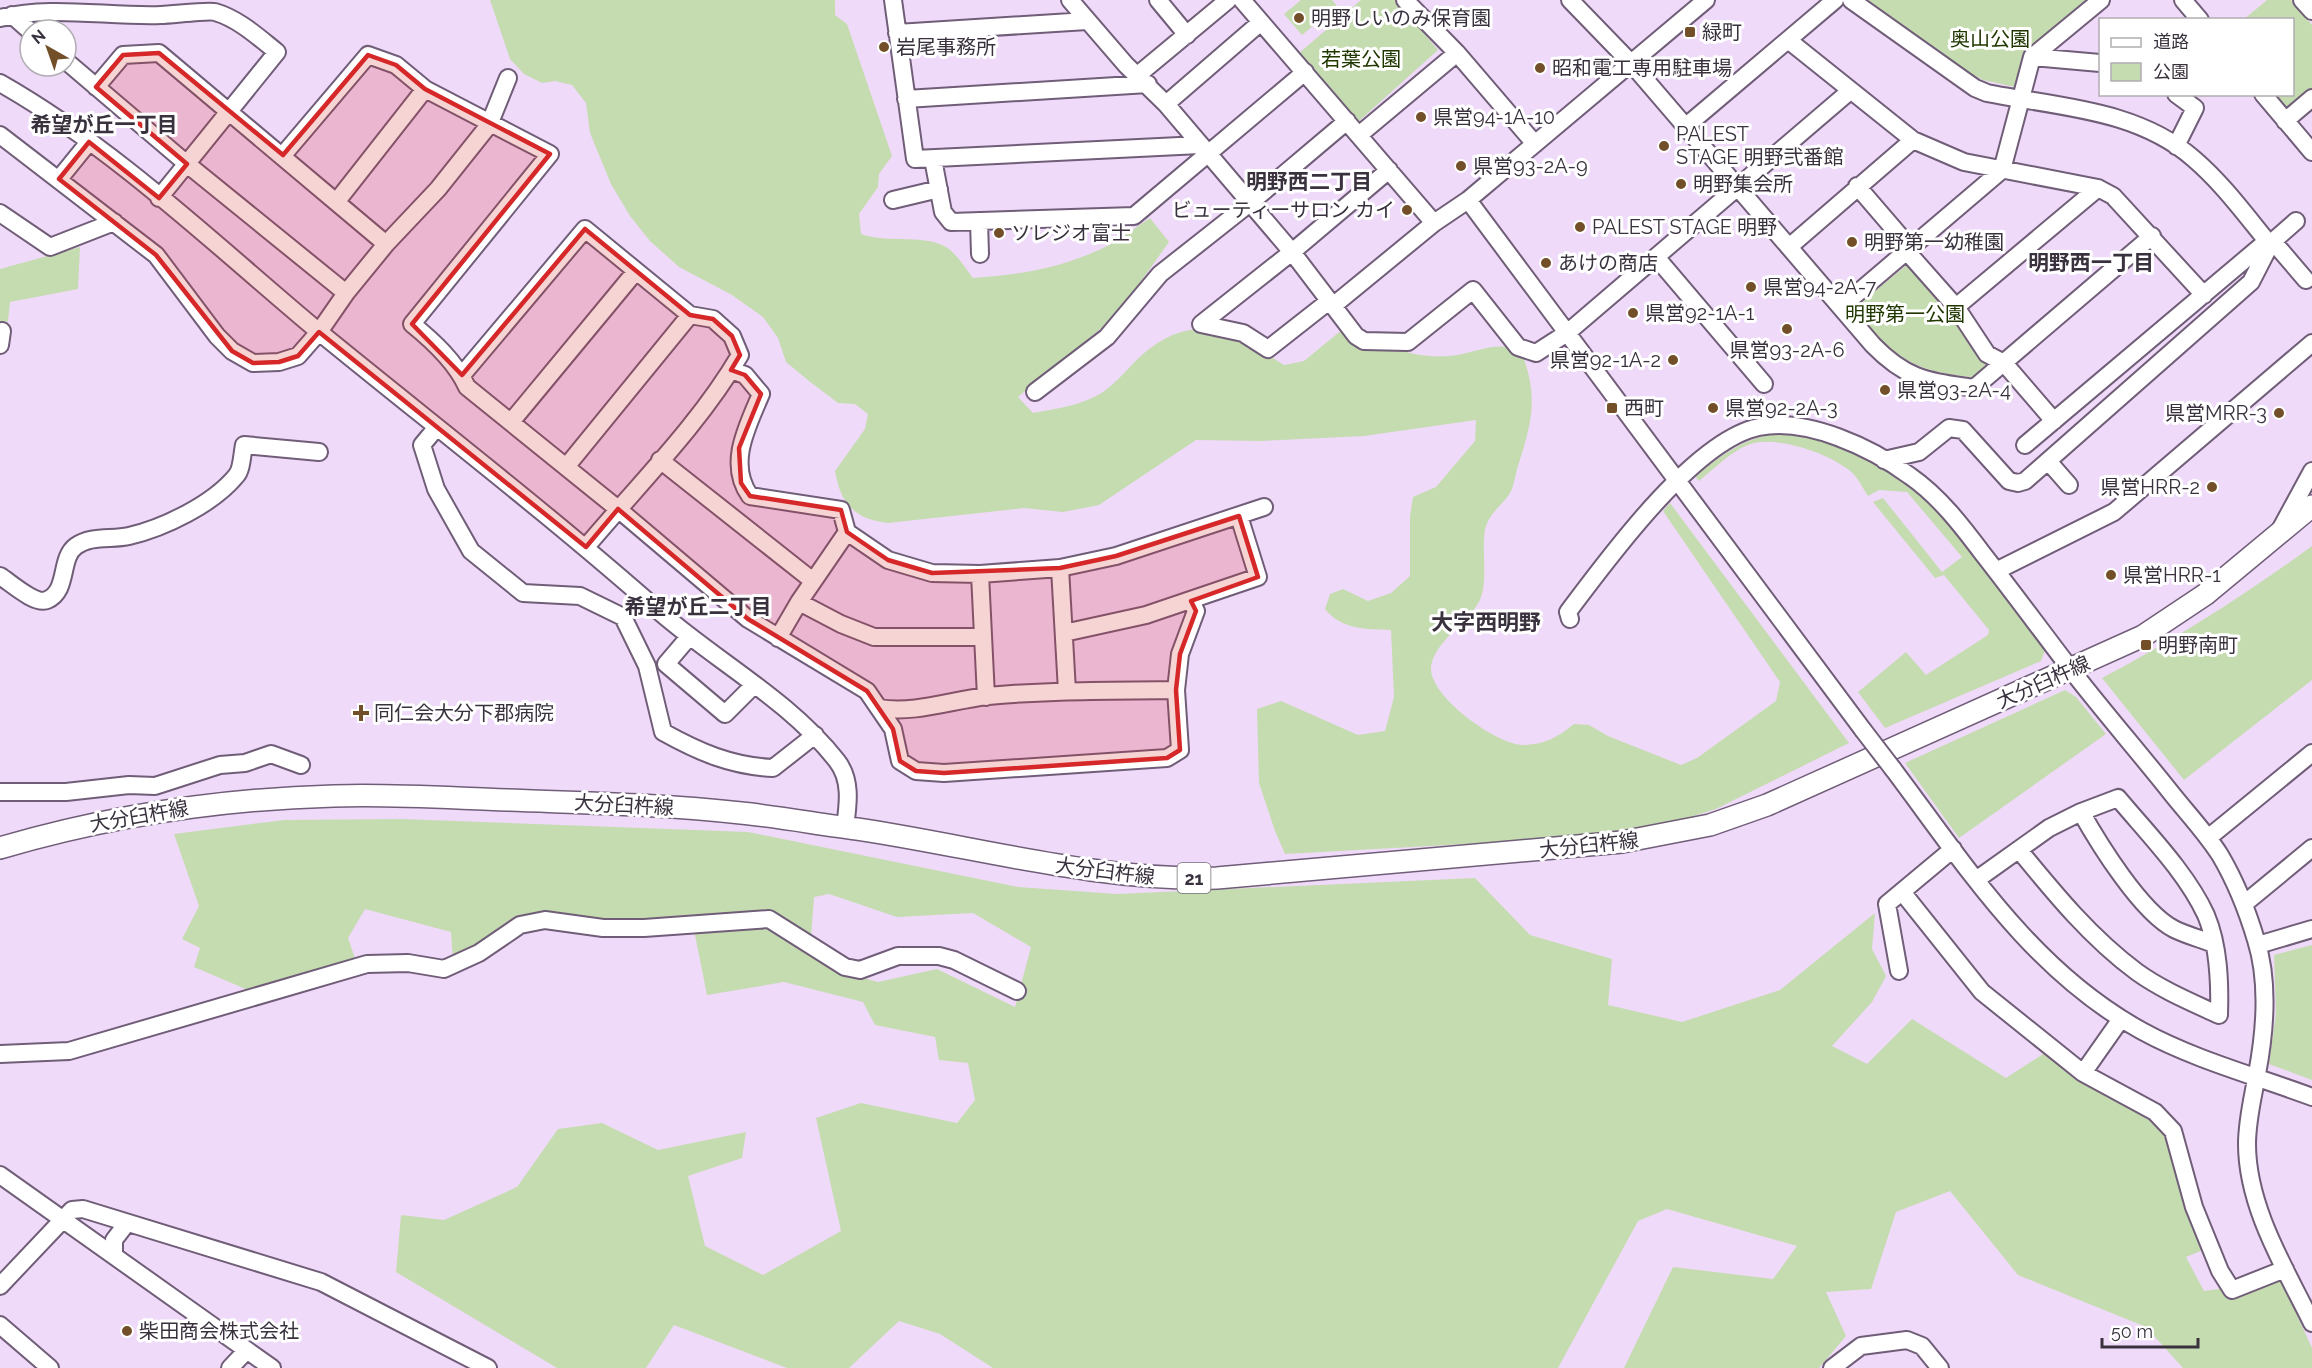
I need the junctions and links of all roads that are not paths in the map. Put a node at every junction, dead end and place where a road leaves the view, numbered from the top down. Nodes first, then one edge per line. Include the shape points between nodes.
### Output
1 (893, 0) edge
2 (1070, 0) edge
3 (1158, 0) edge
4 (1228, 0) edge
5 (1242, 0) edge
6 (1405, 0) edge
7 (1570, 0) edge
8 (1706, 0) edge
9 (1835, 0) edge
10 (1851, 0) edge
11 (2101, 0) edge
12 (2183, 0) edge
13 (2302, 0) edge
14 (2312, 11) edge
15 (6, 17) edge
16 (2198, 18) edge
17 (1087, 21) junction
18 (1261, 22) junction
19 (897, 33) junction
20 (1187, 35) junction
21 (1788, 40) junction
22 (1457, 52) junction
23 (2032, 57) junction
24 (1631, 63) junction
25 (2099, 63) edge
26 (78, 71) edge
27 (1305, 72) junction
28 (508, 78) dead end
29 (1144, 79) junction
30 (0, 83) edge
31 (96, 87) junction
32 (425, 89) junction
33 (1850, 91) junction
34 (2179, 96) edge
35 (2265, 96) edge
36 (2312, 98) edge
37 (906, 99) junction
38 (2021, 99) junction
39 (1166, 104) junction
40 (227, 112) junction
41 (1347, 120) junction
42 (2285, 120) junction
43 (489, 124) junction
44 (1685, 128) junction
45 (0, 135) edge
46 (1359, 135) junction
47 (1913, 140) junction
48 (89, 142) junction
49 (1535, 144) junction
50 (2176, 146) junction
51 (1205, 150) junction
52 (2312, 153) edge
53 (283, 155) junction
54 (933, 159) junction
55 (187, 164) junction
56 (1389, 170) junction
57 (2002, 170) junction
58 (59, 179) junction
59 (1857, 186) junction
60 (1736, 188) junction
61 (2098, 188) junction
62 (939, 189) junction
63 (159, 198) junction
64 (893, 200) dead end
65 (1468, 200) junction
66 (337, 201) junction
67 (1250, 203) junction
68 (0, 213) edge
69 (979, 221) junction
70 (2296, 221) dead end
71 (114, 222) junction
72 (1434, 223) junction
73 (2152, 236) junction
74 (2269, 242) junction
75 (386, 244) junction
76 (1789, 247) junction
77 (1909, 250) junction
78 (1292, 252) junction
79 (980, 254) dead end
80 (1656, 257) junction
81 (636, 271) junction
82 (2306, 280) dead end
83 (346, 293) junction
84 (2204, 294) junction
85 (1334, 304) junction
86 (1841, 307) junction
87 (1956, 307) junction
88 (690, 315) junction
89 (320, 332) junction
90 (1568, 333) junction
91 (2312, 343) edge
92 (2004, 363) junction
93 (731, 370) junction
94 (462, 375) junction
95 (1764, 384) dead end
96 (1035, 392) dead end
97 (2054, 421) junction
98 (511, 422) junction
99 (437, 427) junction
100 (2025, 445) dead end
101 (319, 452) dead end
102 (1884, 459) junction
103 (660, 460) junction
104 (2048, 461) junction
105 (566, 467) junction
106 (2312, 471) edge
107 (1676, 479) junction
108 (2069, 485) dead end
109 (2312, 506) edge
110 (1264, 507) dead end
111 (618, 509) junction
112 (1239, 516) junction
113 (847, 532) junction
114 (2274, 537) junction
115 (586, 547) junction
116 (1060, 568) junction
117 (1996, 571) junction
118 (980, 574) junction
119 (0, 576) edge
120 (813, 581) junction
121 (1191, 601) junction
122 (799, 602) junction
123 (1570, 619) dead end
124 (1064, 633) junction
125 (689, 637) junction
126 (983, 637) junction
127 (778, 638) junction
128 (2071, 669) junction
129 (753, 686) junction
130 (1176, 690) junction
131 (1067, 691) junction
132 (986, 697) junction
133 (879, 708) junction
134 (815, 735) junction
135 (2312, 753) edge
136 (301, 765) dead end
137 (0, 792) edge
138 (2081, 812) junction
139 (846, 827) junction
140 (2208, 838) junction
141 (0, 848) edge
142 (2312, 848) edge
143 (1953, 849) junction
144 (2019, 850) junction
145 (1976, 880) junction
146 (1903, 893) junction
147 (2244, 904) junction
148 (2312, 929) edge
149 (2214, 944) junction
150 (2258, 945) junction
151 (1899, 971) dead end
152 (1017, 991) dead end
153 (2121, 1019) junction
154 (0, 1054) edge
155 (2083, 1073) junction
156 (2257, 1077) junction
157 (2312, 1097) edge
158 (0, 1175) edge
159 (63, 1218) junction
160 (127, 1223) junction
161 (114, 1255) junction
162 (2285, 1269) junction
163 (0, 1286) edge
164 (2312, 1323) edge
165 (0, 1325) edge
166 (247, 1350) junction
167 (50, 1368) edge
168 (230, 1368) edge
169 (272, 1368) edge
170 (488, 1368) edge
171 (1832, 1368) edge
172 (1940, 1368) edge

1 - 19 street
2 - 17 street
3 - 20 street
4 - 20 street
5 - 18 street
6 - 22 street
7 - 24 street
8 - 24 street
9 - 21 street
10 - 38 street via 1967,83 1987,93
11 - 23 street
12 - 16 street
13 - 14 street
15 - 40 street via 34,13 196,15 213,11 241,24 277,52
17 - 19 street
17 - 29 street
18 - 27 street
18 - 39 street
19 - 37 street
20 - 29 street
21 - 33 street
21 - 44 street
22 - 46 street
22 - 49 street
23 - 25 street
23 - 38 street
24 - 44 street
24 - 49 street
26 - 31 street
27 - 41 street
27 - 51 street
28 - 43 street
29 - 37 street
29 - 39 street
30 - 48 street via 52,112
31 - 40 street via 123,55 159,53
31 - 55 street
32 - 43 street
32 - 53 street via 396,65 368,55
32 - 66 street
33 - 47 street
33 - 60 street
34 - 50 street via 2195,108
35 - 42 street
36 - 42 street
37 - 54 street via 915,159
38 - 50 street via 2119,118
38 - 57 street
39 - 51 street
40 - 53 street
40 - 55 street
41 - 46 street
41 - 67 street
42 - 52 street
43 - 75 street via 438,189
43 - 94 street via 549,154 412,324
44 - 60 street
45 - 58 street
46 - 56 street
47 - 57 street via 1964,162
47 - 59 street
48 - 58 street
48 - 63 street
49 - 65 street
50 - 74 street via 2220,184
51 - 54 street
51 - 67 street
51 - 69 street via 1134,216
53 - 66 street
54 - 62 street
55 - 63 street
55 - 83 street
56 - 72 street
56 - 78 street
57 - 61 street
57 - 77 street
58 - 71 street
59 - 76 street
59 - 77 street
60 - 76 street
60 - 80 street
61 - 73 street via 2118,200
61 - 87 street
62 - 64 street
62 - 69 street via 943,212 951,222
63 - 89 street
65 - 72 street
65 - 90 street
66 - 75 street
67 - 78 street
67 - 96 street via 1160,274 1107,337
68 - 71 street via 50,247
69 - 79 street
70 - 74 street
71 - 89 street via 156,255 217,336 253,363 279,362 298,356
72 - 85 street
73 - 84 street
73 - 92 street
74 - 82 street
74 - 84 street
74 - 104 street via 2252,282
75 - 83 street
76 - 86 street
77 - 86 street
77 - 87 street
78 - 85 street
78 - 85 street via 1201,324 1243,333 1268,349 1324,305
80 - 90 street
80 - 95 street
81 - 88 street
81 - 94 street via 585,229
81 - 98 street
83 - 89 street
84 - 97 street
85 - 90 street via 1356,336 1364,341 1408,342 1473,290 1518,347 1536,353
86 - 92 street via 1887,360 1917,378 1974,388
87 - 92 street via 1987,354
88 - 93 street via 713,319 732,336 740,355
88 - 105 street
89 - 99 street
90 - 107 street
91 - 117 street via 2114,512
92 - 97 street
93 - 103 street
93 - 113 street via 745,375 761,394 739,448 741,483 750,496 841,510
94 - 98 street via 467,387
97 - 100 street
98 - 105 street
99 - 115 street
99 - 134 street via 422,445 436,489 471,551 523,593 580,596 623,617 646,666 663,732 728,763 773,768
101 - 119 street via 244,446 238,475 190,513 131,536 88,540 74,547 58,591 46,601 33,600
102 - 104 street via 1919,452 1949,428 1963,430 2009,481 2025,481
102 - 107 street via 1813,429 1772,425 1742,432
102 - 117 street via 1928,491
103 - 111 street
103 - 120 street
104 - 108 street
105 - 111 street
106 - 114 street
107 - 123 street via 1568,612
107 - 143 street, bridge
109 - 114 main road, 大分臼杵線 / 21
110 - 112 street
111 - 115 street
111 - 127 street via 748,619
112 - 116 street via 1116,556
112 - 121 street via 1258,577
113 - 118 street via 888,560 932,573
113 - 120 street
114 - 128 main road, 大分臼杵線 / 21 via 2163,625
115 - 125 street
116 - 118 street
116 - 124 street
117 - 128 street
118 - 126 street
120 - 122 street
121 - 124 street
121 - 130 street via 1196,611 1180,654
122 - 126 street via 874,637
122 - 127 street
124 - 131 street
125 - 129 street
125 - 129 street via 666,664 725,714
126 - 132 street
127 - 133 street via 867,691
128 - 139 main road, 大分臼杵線 / 21 via 1767,805 1710,825 1622,842 1217,878 1156,878 1090,872
128 - 140 street
129 - 134 street
130 - 131 street
130 - 133 street via 1180,750 1167,758 944,773 916,771 900,761 893,729
131 - 132 street
132 - 133 street via 896,711
134 - 139 street via 840,765 849,794
135 - 140 street
136 - 137 street via 271,754 155,786
138 - 144 street via 2049,828
138 - 149 street via 2105,855 2144,902 2172,928
138 - 149 street via 2118,798 2190,888 2206,916
139 - 141 main road, 大分臼杵線 / 21 via 652,805 337,796 144,813 85,824
140 - 147 street
142 - 147 street
143 - 145 street
143 - 146 street
144 - 145 street
144 - 149 street via 2106,947 2167,990 2219,1015 2220,982
145 - 153 street via 2046,962
146 - 151 street via 1887,904
146 - 155 street via 1982,992
147 - 150 street
148 - 150 street
150 - 156 street via 2263,1018
152 - 154 street via 939,956 898,956 860,970 845,967 769,919 644,928 603,928 545,920 520,925 479,953 444,969 408,963 367,964 69,1051
153 - 155 street
153 - 156 street via 2173,1046
155 - 162 street via 2155,1112 2173,1131 2194,1207 2220,1271 2232,1290
156 - 157 street
156 - 162 street via 2247,1129 2248,1162 2256,1200
158 - 159 street
159 - 160 street via 72,1210 83,1209
159 - 161 street
159 - 163 street
160 - 161 street via 114,1240
160 - 170 street via 321,1282
161 - 166 street
162 - 164 street
165 - 167 street
166 - 168 street
166 - 169 street
171 - 172 street via 1861,1346 1907,1340 1922,1346

